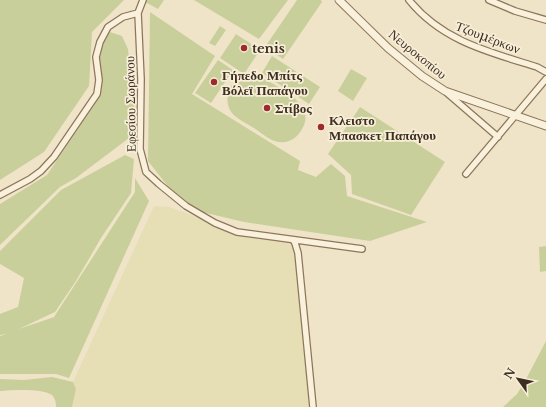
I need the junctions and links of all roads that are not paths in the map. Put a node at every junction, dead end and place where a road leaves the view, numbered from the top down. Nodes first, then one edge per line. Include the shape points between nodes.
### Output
1 (143, 0) edge
2 (339, 0) edge
3 (409, 0) edge
4 (489, 0) edge
5 (138, 13) junction
6 (546, 20) edge
7 (546, 72) edge
8 (546, 80) edge
9 (445, 91) junction
10 (516, 116) junction
11 (546, 126) edge
12 (498, 136) junction
13 (466, 174) dead end
14 (0, 195) edge
15 (293, 240) junction
16 (362, 249) dead end
17 (313, 407) edge

1 - 5 street, Εφεσίου Σωράνου
2 - 9 street, Νευροκοπίου via 388,48
3 - 7 street, Τζουμέρκων via 431,22 464,43
4 - 6 street
5 - 14 street via 122,17 108,27 96,57 99,80 97,94 54,157 30,179
5 - 15 street, Εφεσίου Σωράνου via 142,79 140,150 146,172 186,206 215,223 237,232
8 - 10 street
9 - 10 street, Νευροκοπίου
9 - 12 street
10 - 11 street, Νευροκοπίου
10 - 12 street
12 - 13 street
15 - 16 street, Εφεσίου Σωράνου
15 - 17 street via 298,253

